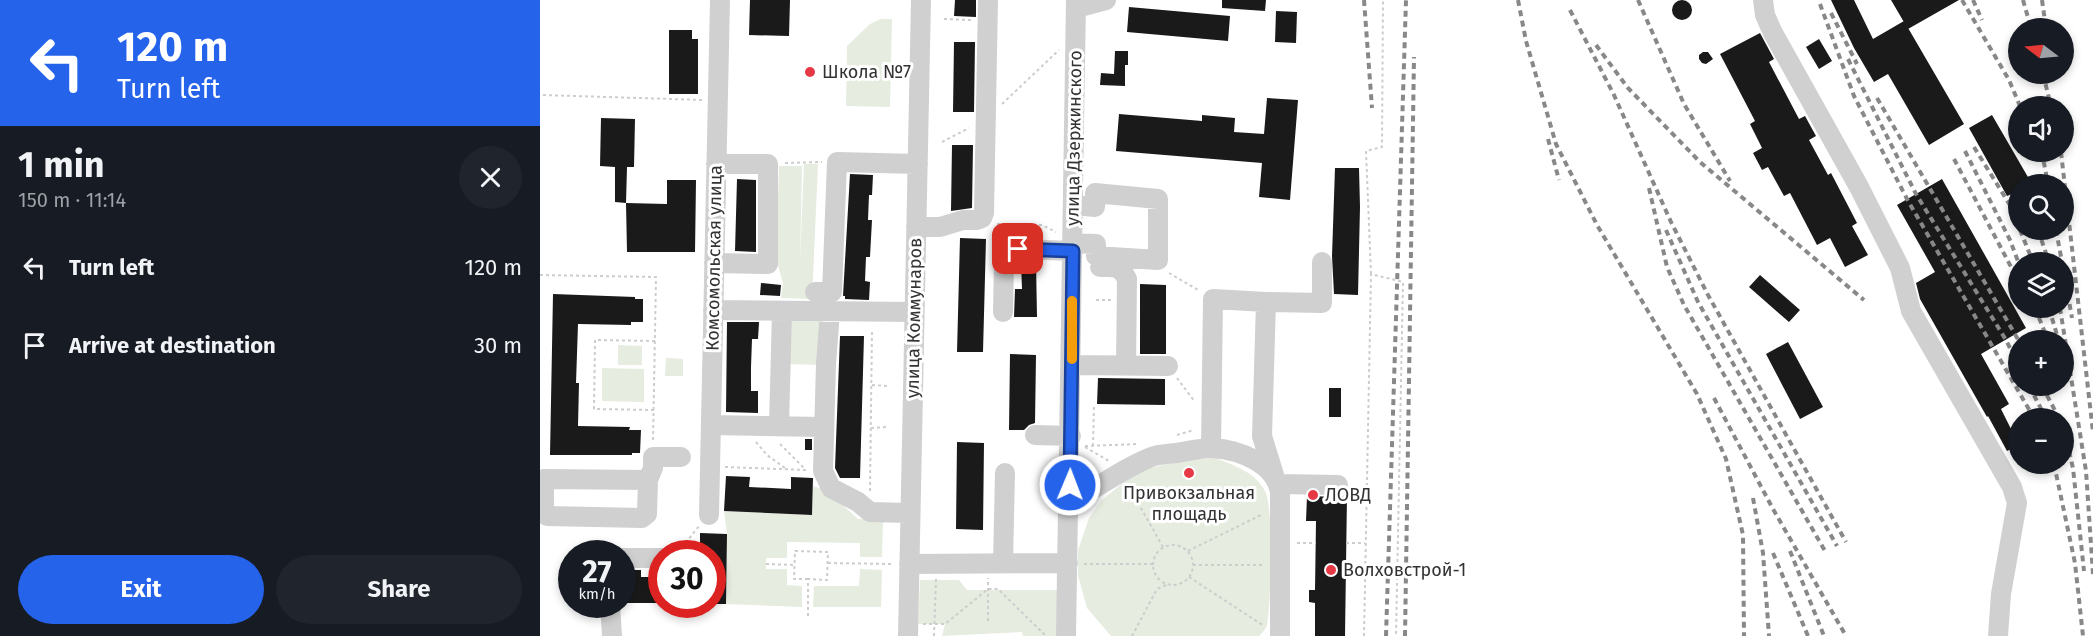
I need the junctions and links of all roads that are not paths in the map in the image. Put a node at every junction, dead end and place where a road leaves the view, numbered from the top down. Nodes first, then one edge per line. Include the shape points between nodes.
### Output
1 (720, 0) edge
2 (921, 0) edge
3 (988, 0) edge
4 (1106, 0) edge
5 (1763, 0) edge
6 (1076, 4) edge
7 (716, 164) junction
8 (918, 164) junction
9 (1074, 205) junction
10 (916, 227) junction
11 (1070, 249) junction
12 (1322, 262) dead end
13 (714, 263) junction
14 (814, 292) dead end
15 (1266, 302) junction
16 (713, 310) junction
17 (782, 311) junction
18 (830, 311) junction
19 (914, 312) junction
20 (1002, 312) dead end
21 (1071, 365) junction
22 (1126, 366) junction
23 (1168, 366) road end
24 (711, 424) junction
25 (823, 427) junction
26 (778, 433) junction
27 (1035, 435) dead end
28 (1071, 436) junction
29 (1211, 448) junction
30 (681, 457) dead end
31 (1005, 473) dead end
32 (542, 478) edge
33 (1276, 479) junction
34 (648, 480) junction
35 (1338, 485) dead end
36 (1070, 504) junction
37 (910, 513) junction
38 (709, 515) road end
39 (996, 563) junction
40 (901, 564) junction
41 (1073, 564) junction
42 (611, 618) edge
43 (908, 630) edge
44 (1273, 632) edge
45 (612, 636) edge
46 (1066, 636) edge
47 (1998, 636) edge

1 - 7 street, Комсомольская улица
2 - 8 street, улица Коммунаров
3 - 10 street via 984,213 976,220
4 - 6 street
5 - 47 street via 1773,33 1900,268 1911,311 2012,487 2017,503
6 - 9 street, улица Дзержинского
7 - 13 street, Комсомольская улица
7 - 13 street via 768,164 768,264
8 - 10 street, улица Коммунаров
8 - 14 street via 837,162 832,292
9 - 11 street, улица Дзержинского
9 - 11 street via 1095,207 1095,193 1158,199 1158,260 1096,256 1096,244
10 - 19 street, улица Коммунаров
11 - 20 street via 1018,249 1008,254 1004,263
11 - 21 street, улица Дзержинского
11 - 22 street via 1123,271 1127,279
12 - 15 street via 1322,303
13 - 16 street, Комсомольская улица
15 - 29 street via 1213,299
15 - 33 street via 1262,436
16 - 17 street
16 - 24 street, Комсомольская улица
17 - 18 street
17 - 26 street
18 - 19 street
18 - 25 street
19 - 37 street, улица Коммунаров
21 - 22 street
21 - 28 street, улица Дзержинского
22 - 23 street
24 - 26 street via 744,425
24 - 38 street, Комсомольская улица
25 - 26 street
25 - 37 street via 814,470 831,488 870,512
27 - 28 street
28 - 36 street, улица Дзержинского
29 - 33 street via 1252,458
29 - 36 street via 1151,456
30 - 34 street via 653,457
31 - 39 street
32 - 34 street
32 - 34 street via 545,514 573,517 644,517
33 - 35 street
33 - 44 street via 1280,565
36 - 41 street, улица Дзержинского
37 - 40 street, улица Коммунаров
39 - 40 street
39 - 41 street
40 - 43 street, улица Коммунаров
41 - 46 street, улица Дзержинского
42 - 45 street

